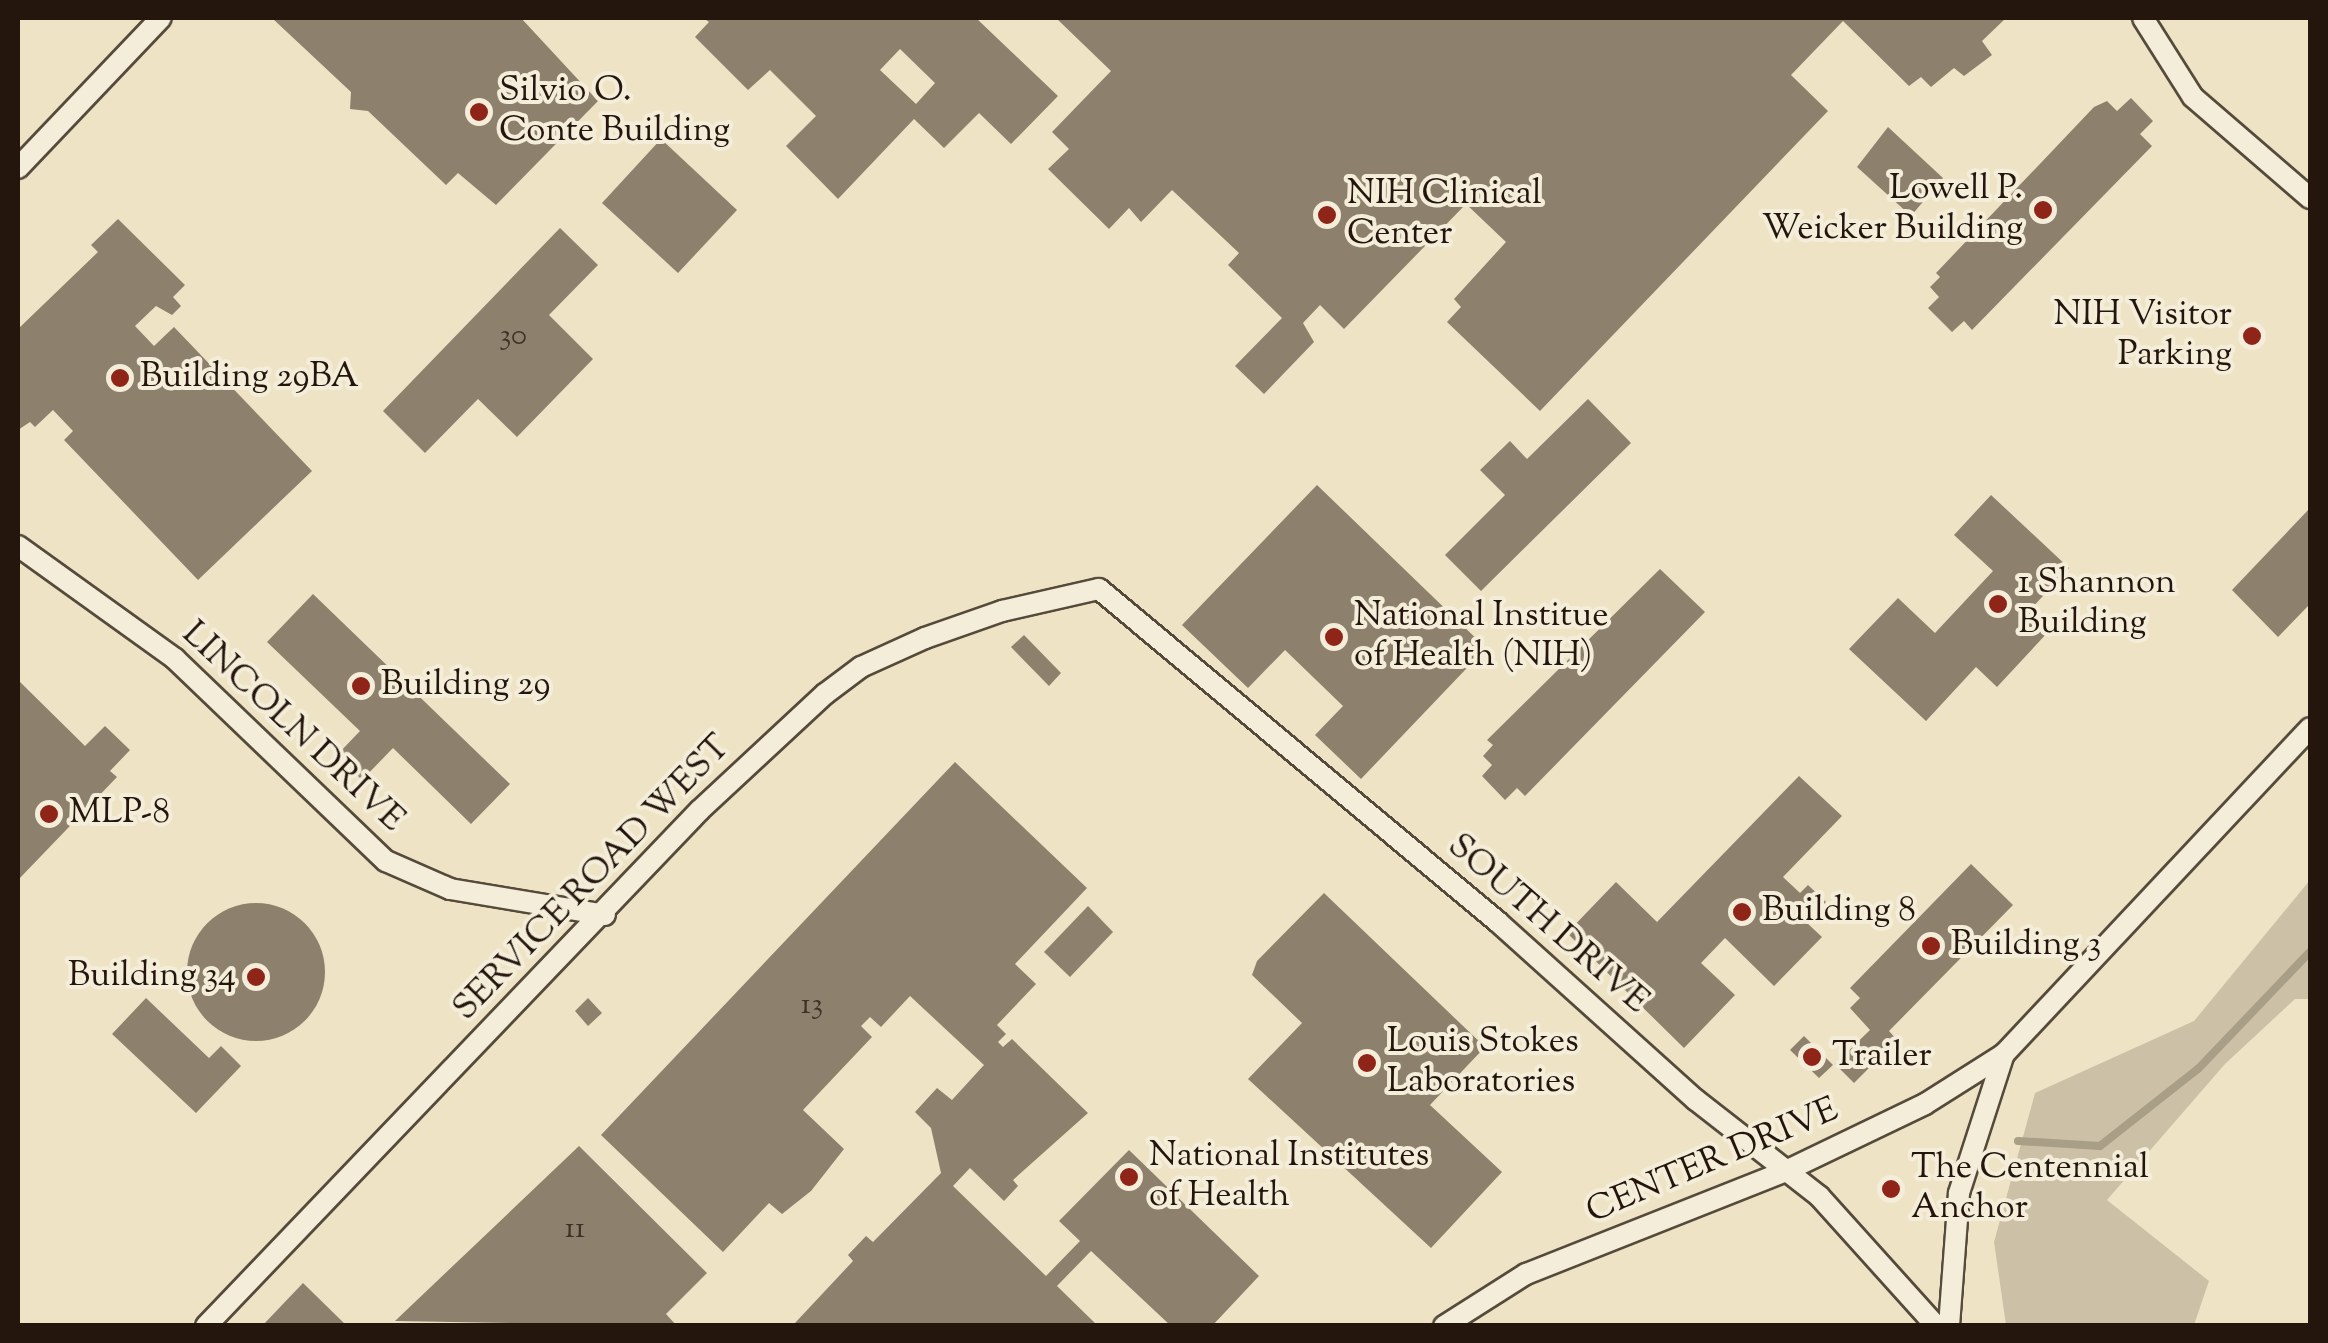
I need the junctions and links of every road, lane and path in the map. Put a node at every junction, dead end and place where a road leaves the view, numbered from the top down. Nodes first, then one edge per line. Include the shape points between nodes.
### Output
1 (161, 18) edge
2 (2143, 18) edge
3 (18, 168) edge
4 (2310, 198) edge
5 (18, 546) edge
6 (1099, 589) joint
7 (2310, 730) edge
8 (605, 915) junction
9 (2004, 1054) junction
10 (1786, 1171) junction
11 (206, 1326) edge
12 (1444, 1326) edge
13 (1936, 1326) edge
14 (1949, 1326) edge

1 - 3 street
2 - 4 street via 2193,98
5 - 8 street, LINCOLN DRIVE via 175,659 386,860 450,889
6 - 8 street, SERVICE ROAD WEST via 1002,611 861,667 700,810
6 - 10 street, SOUTH DRIVE
7 - 9 street, CENTER DRIVE
8 - 11 street, SERVICE ROAD WEST
9 - 10 street, CENTER DRIVE via 1925,1104
9 - 14 street, CENTER DRIVE via 1959,1193
10 - 12 street, CENTER DRIVE via 1526,1274
10 - 13 street, SOUTH DRIVE via 1855,1233

